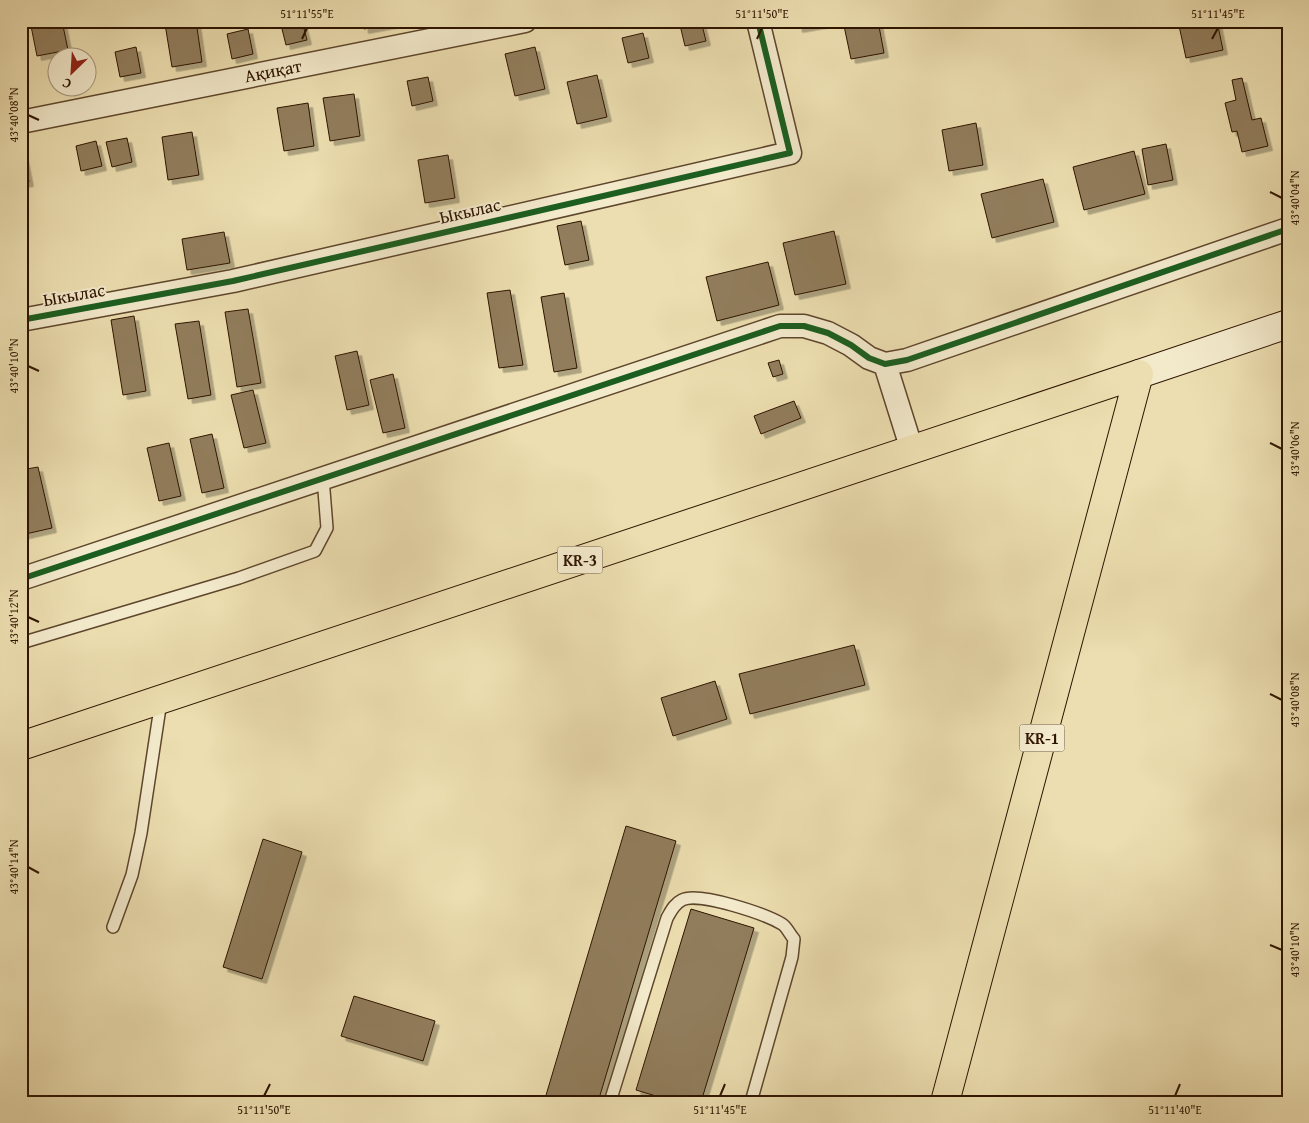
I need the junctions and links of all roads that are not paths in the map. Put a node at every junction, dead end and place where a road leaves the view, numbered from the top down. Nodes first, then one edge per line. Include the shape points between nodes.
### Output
1 (525, 21) edge
2 (758, 21) edge
3 (21, 122) edge
4 (1288, 229) edge
5 (21, 320) edge
6 (1288, 324) edge
7 (885, 364) junction
8 (1139, 374) junction
9 (912, 450) junction
10 (323, 478) junction
11 (21, 579) edge
12 (21, 643) edge
13 (161, 700) junction
14 (21, 746) edge
15 (112, 927) dead end
16 (610, 1102) edge
17 (751, 1102) edge
18 (945, 1102) edge

1 - 3 street, Ақиқат
2 - 5 street, Ыкылас via 790,154 233,281
4 - 7 street via 907,360
6 - 8 main road, KR-3
7 - 9 street
7 - 10 street via 828,333 804,326 780,326
8 - 9 main road, KR-3
8 - 18 main road, KR-1
9 - 13 main road, KR-3
10 - 11 street
10 - 12 lane via 327,528 315,551 239,578
13 - 14 main road, KR-3
13 - 15 lane via 132,875
16 - 17 lane via 667,918 683,899 696,897 728,904 783,925 794,939 792,957

